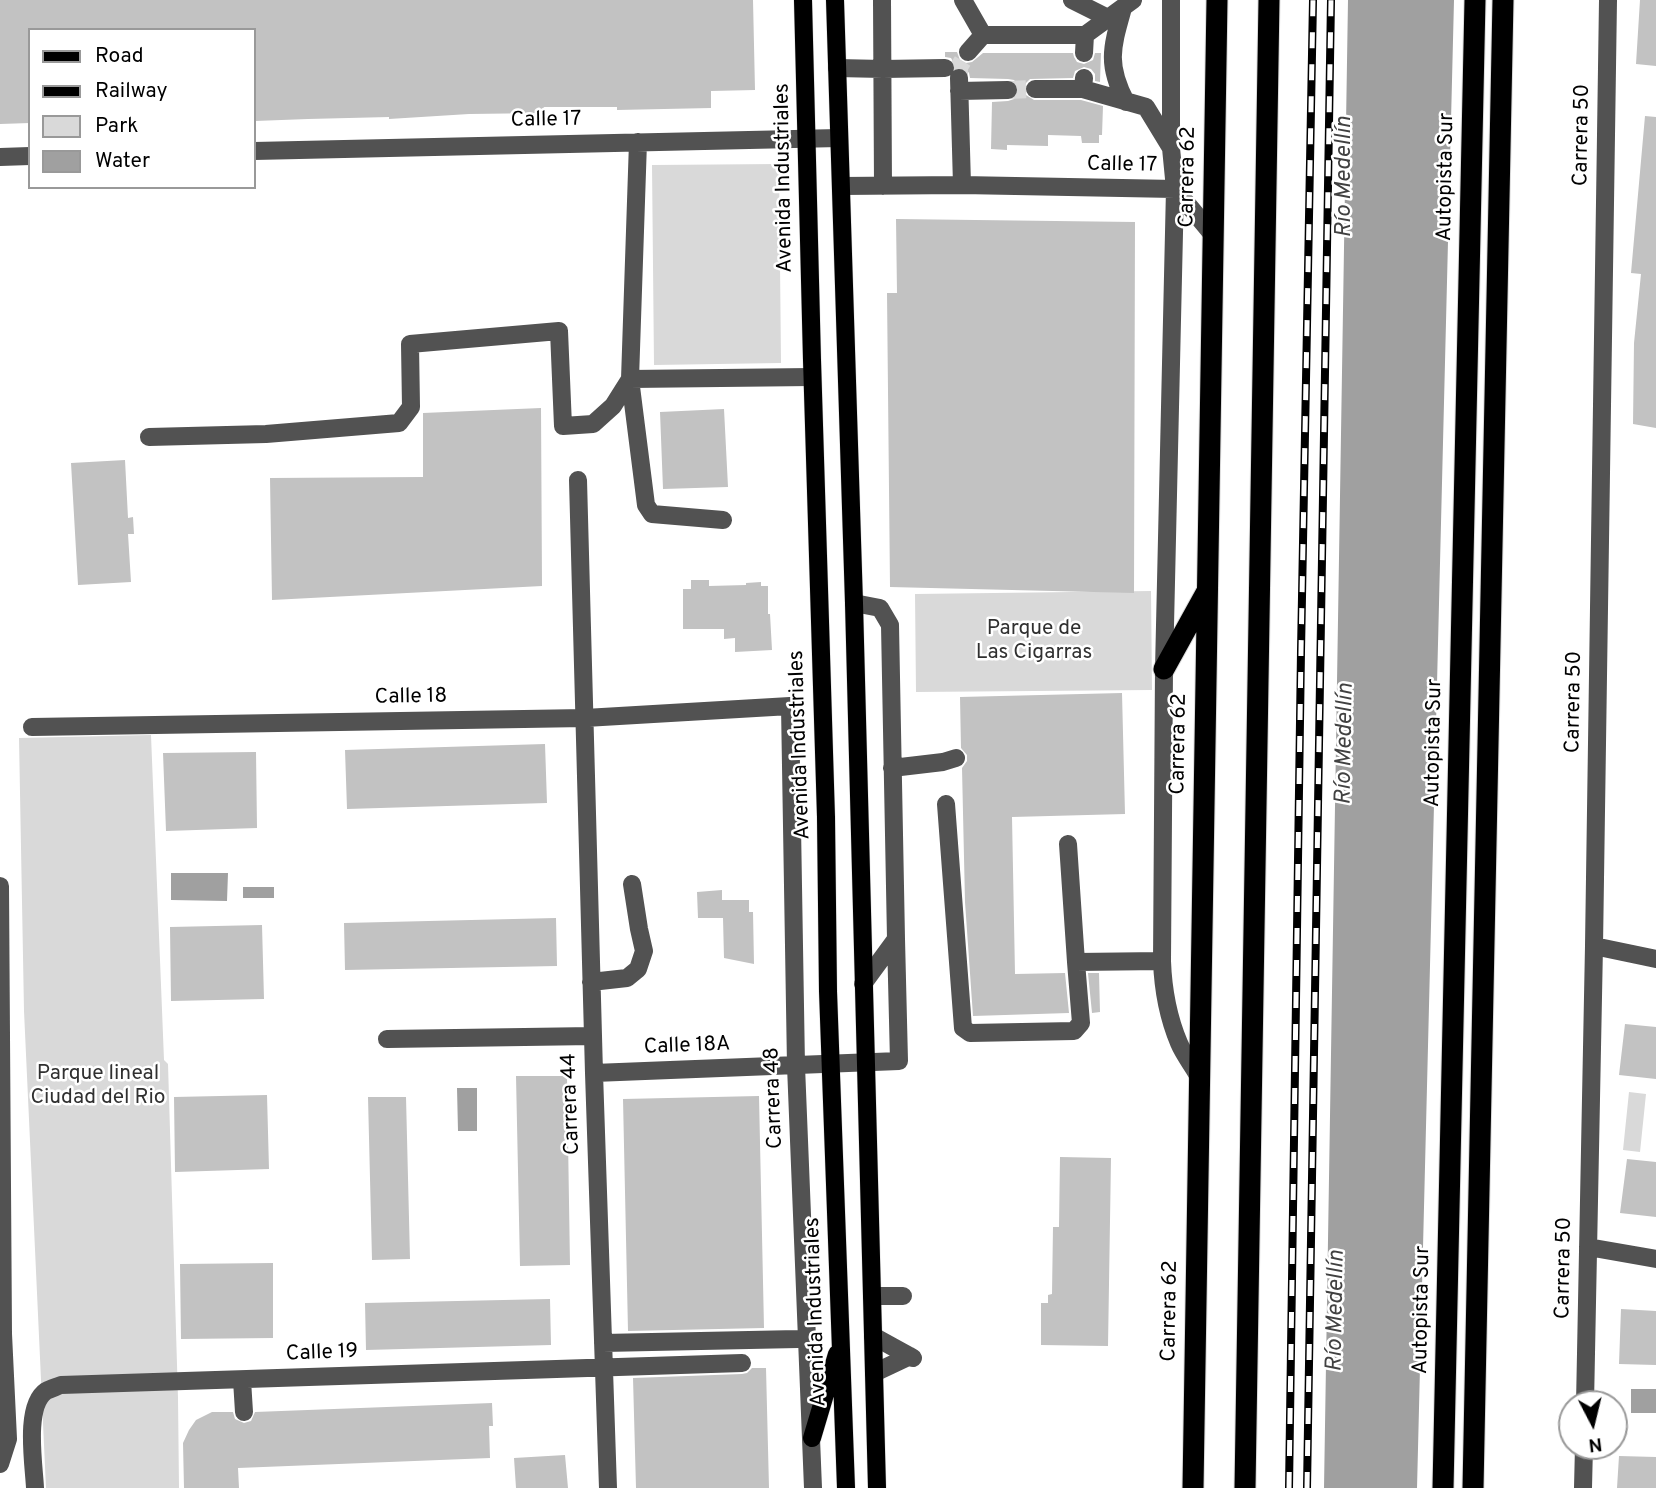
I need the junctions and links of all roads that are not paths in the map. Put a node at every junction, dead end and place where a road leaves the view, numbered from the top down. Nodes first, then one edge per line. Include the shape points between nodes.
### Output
1 (803, 0) edge
2 (835, 0) edge
3 (882, 0) edge
4 (963, 0) edge
5 (1072, 0) edge
6 (1171, 0) edge
7 (1217, 0) edge
8 (1269, 0) edge
9 (1475, 0) edge
10 (1503, 0) edge
11 (1608, 0) edge
12 (1121, 9) edge
13 (983, 35) junction
14 (968, 52) tunnel mouth
15 (837, 68) junction
16 (883, 69) junction
17 (954, 79) junction
18 (1035, 89) tunnel mouth
19 (1008, 90) tunnel mouth
20 (1126, 102) junction
21 (807, 138) junction
22 (839, 138) junction
23 (638, 142) junction
24 (1171, 148) junction
25 (256, 151) edge
26 (0, 156) edge
27 (28, 156) edge
28 (841, 186) junction
29 (883, 186) junction
30 (962, 186) junction
31 (1175, 189) junction
32 (1213, 234) junction
33 (812, 377) junction
34 (630, 379) junction
35 (149, 437) dead end
36 (578, 480) dead end
37 (723, 520) dead end
38 (1207, 591) junction
39 (854, 603) junction
40 (1164, 669) junction
41 (790, 706) joint
42 (585, 718) junction
43 (32, 727) dead end
44 (956, 758) dead end
45 (892, 768) junction
46 (946, 804) dead end
47 (1068, 844) dead end
48 (632, 884) dead end
49 (0, 886) edge
50 (896, 939) junction
51 (1594, 946) junction
52 (1656, 960) edge
53 (1162, 961) junction
54 (1076, 962) junction
55 (591, 982) junction
56 (863, 984) junction
57 (593, 1036) junction
58 (387, 1039) dead end
59 (865, 1063) junction
60 (831, 1064) junction
61 (796, 1066) junction
62 (594, 1073) junction
63 (1199, 1077) junction
64 (1588, 1247) junction
65 (1656, 1259) edge
66 (872, 1296) junction
67 (903, 1296) dead end
68 (873, 1336) junction
69 (798, 1339) dead end
70 (841, 1341) junction
71 (603, 1343) junction
72 (742, 1363) dead end
73 (603, 1367) junction
74 (874, 1373) junction
75 (242, 1380) junction
76 (1585, 1390) edge
77 (244, 1412) dead end
78 (811, 1438) junction
79 (1584, 1460) edge
80 (0, 1464) edge
81 (35, 1488) edge
82 (608, 1488) edge
83 (813, 1488) edge
84 (846, 1488) edge
85 (877, 1488) edge
86 (1193, 1488) edge
87 (1245, 1488) edge
88 (1443, 1488) edge
89 (1474, 1488) edge
90 (1583, 1488) edge

1 - 21 main road, Avenida Industriales
2 - 15 main road
3 - 16 street
4 - 13 street
5 - 12 street
6 - 24 street
7 - 32 highway, Carrera 62
8 - 87 highway
9 - 88 highway, Autopista Sur
10 - 89 highway
11 - 51 street, Carrera 50
12 - 13 street via 1084,44
12 - 20 street via 1112,50 1117,84
13 - 14 street
15 - 16 street
15 - 22 main road
16 - 17 street
16 - 29 street
17 - 19 street
17 - 30 street
18 - 20 street via 1084,83
20 - 24 street via 1146,107
21 - 22 street, Calle 17
21 - 23 street, Calle 17
21 - 33 main road, Avenida Industriales
22 - 28 main road
23 - 25 street, Calle 17
23 - 34 street
24 - 31 street
26 - 27 street
28 - 29 street, Calle 17
28 - 39 main road
29 - 30 street, Calle 17
30 - 31 street, Calle 17
31 - 32 street, Calle 17
31 - 40 street
32 - 38 highway, Carrera 62
33 - 34 street
33 - 60 main road, Avenida Industriales
34 - 35 street via 613,406 593,424 563,426 559,331 410,344 411,407 399,423 266,434
34 - 37 street via 646,505 652,514
36 - 42 street, Carrera 44
38 - 40 highway
38 - 63 highway, Carrera 62
39 - 45 street via 880,608 890,625
39 - 56 main road
40 - 53 street
41 - 42 street, Calle 18
41 - 61 street, Carrera 48
42 - 43 street, Calle 18
42 - 55 street, Carrera 44
44 - 45 street
45 - 50 street
46 - 54 street via 963,1028 970,1033 1074,1031 1081,1023
47 - 54 street
48 - 55 street via 645,951 638,969 627,978
49 - 80 street via 8,1439
50 - 56 street
50 - 59 street, Calle 18A via 899,1061
51 - 52 street
51 - 64 street, Carrera 50
53 - 54 street
53 - 63 street via 1171,1020
55 - 57 street, Carrera 44
56 - 59 main road
57 - 58 street
57 - 62 street, Carrera 44
59 - 60 street, Calle 18A
59 - 66 main road
60 - 61 street, Calle 18A
60 - 70 main road, Avenida Industriales
61 - 62 street, Calle 18A
61 - 78 street, Carrera 48
62 - 71 street, Carrera 44
63 - 86 highway, Carrera 62
64 - 65 street
64 - 76 street, Carrera 50
66 - 67 street
66 - 68 main road
68 - 74 main road
68 - 74 street via 912,1357
69 - 71 street
70 - 78 main road
70 - 84 main road, Avenida Industriales
71 - 73 street, Carrera 44
72 - 73 street, Calle 19
73 - 75 street, Calle 19
73 - 82 street, Carrera 44
74 - 85 main road
75 - 77 street
75 - 81 street, Calle 19 via 61,1385 44,1392 34,1408
78 - 83 street, Carrera 48
79 - 90 street

